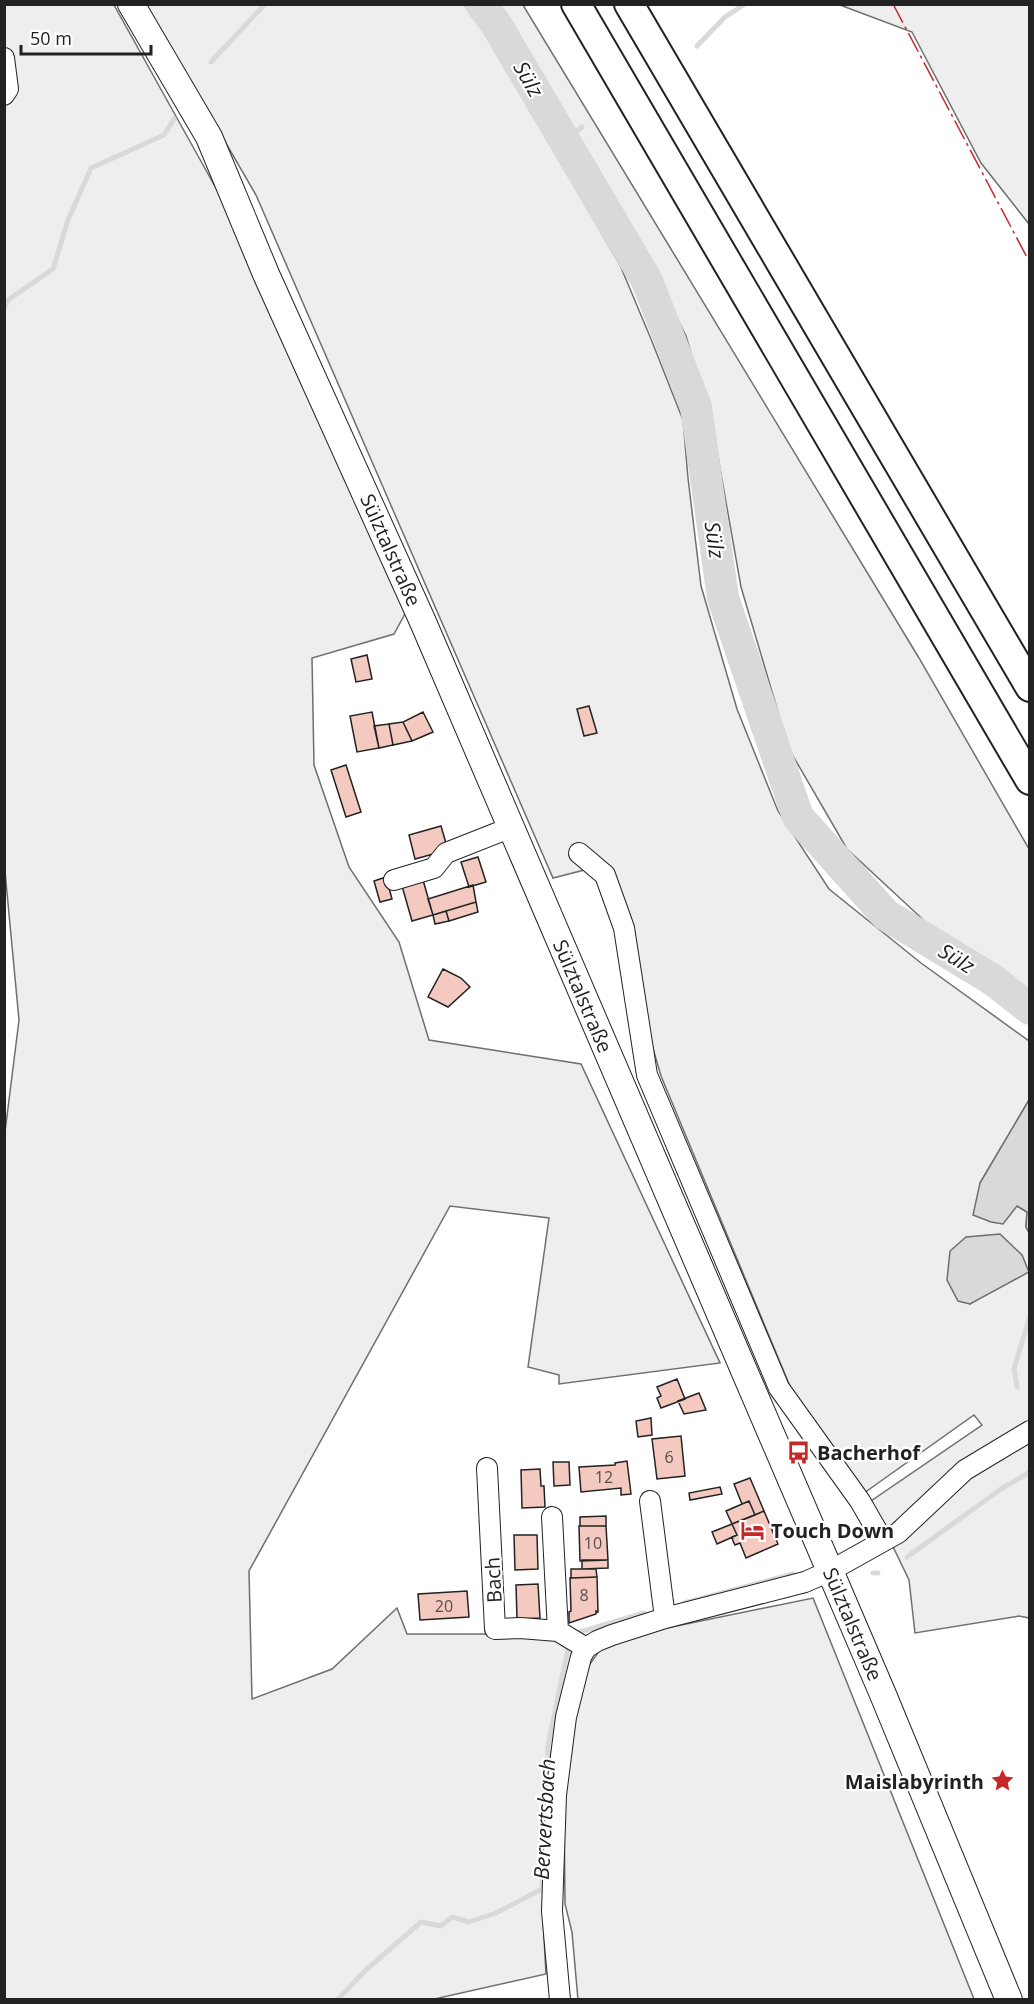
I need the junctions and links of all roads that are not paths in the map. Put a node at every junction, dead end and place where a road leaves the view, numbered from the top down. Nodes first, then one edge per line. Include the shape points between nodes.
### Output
1 (131, 4) edge
2 (576, 4) edge
3 (629, 4) edge
4 (4, 58) edge
5 (4, 95) edge
6 (1029, 687) edge
7 (1029, 780) edge
8 (512, 827) junction
9 (579, 853) dead end
10 (394, 880) dead end
11 (1029, 1431) edge
12 (487, 1468) dead end
13 (650, 1501) dead end
14 (552, 1517) dead end
15 (883, 1541) junction
16 (830, 1571) junction
17 (665, 1618) junction
18 (558, 1631) junction
19 (586, 1648) junction
20 (560, 2000) edge
21 (1009, 2000) edge

1 - 8 main road, Sülztalstraße via 209,137
2 - 7 highway
3 - 6 highway
4 - 5 street via 8,89
8 - 10 street via 446,853 434,868
8 - 16 main road, Sülztalstraße
9 - 15 street via 605,875 624,928 647,1075 779,1388 860,1501
11 - 15 street via 965,1470 898,1533
12 - 18 street, Bach via 495,1629
13 - 17 street
14 - 18 street
15 - 16 street
16 - 17 street via 805,1582
16 - 21 main road, Sülztalstraße
17 - 19 street
18 - 19 street, Bach
19 - 20 street via 580,1657 566,1717 556,1795 552,1911

